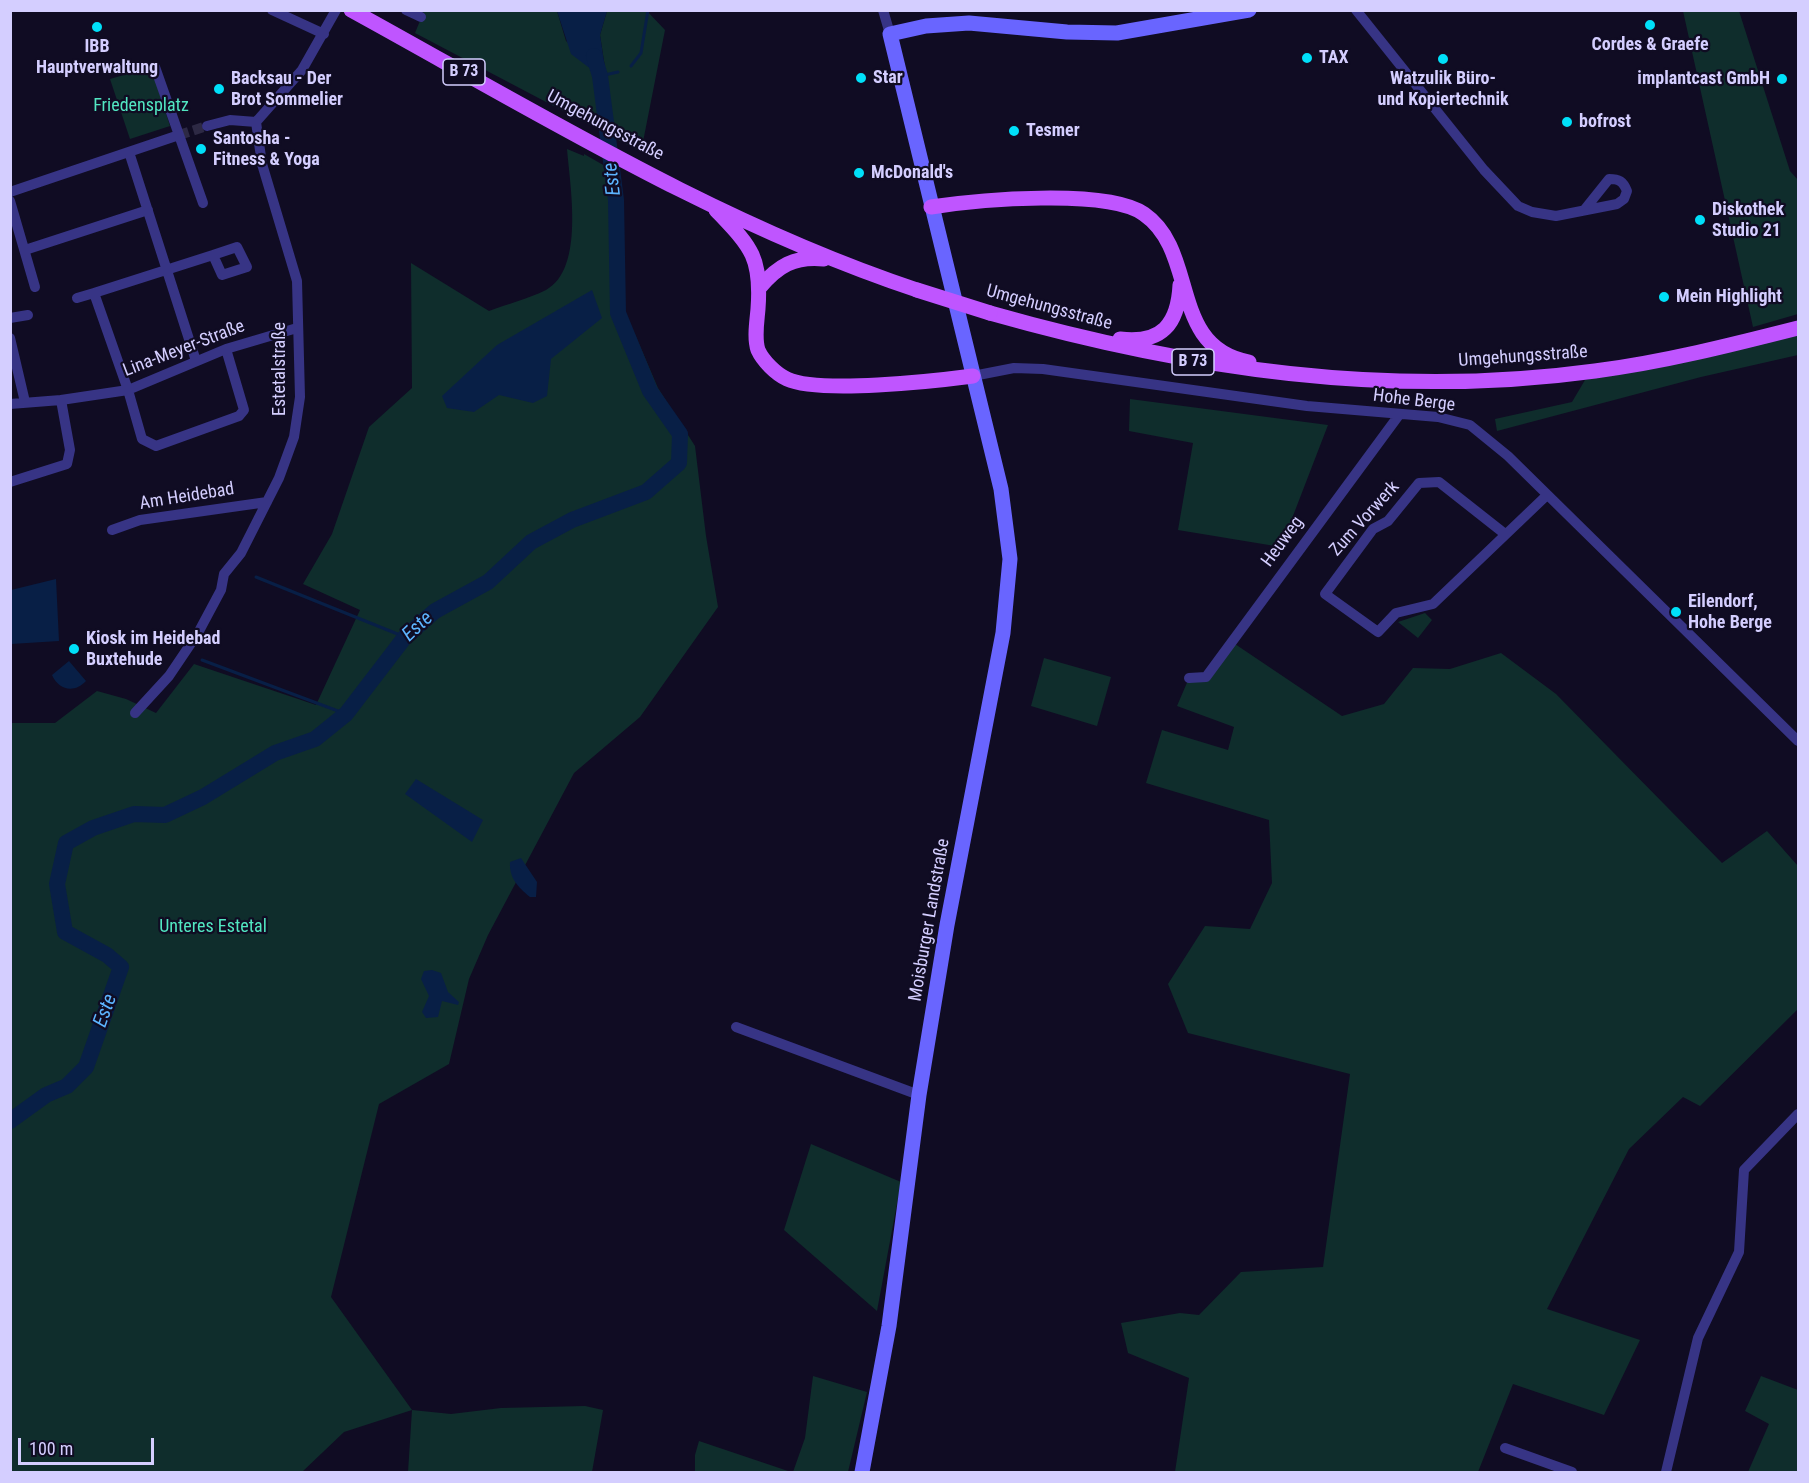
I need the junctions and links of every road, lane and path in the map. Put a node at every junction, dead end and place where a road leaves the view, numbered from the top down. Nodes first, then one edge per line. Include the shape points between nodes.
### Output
1 (272, 10) edge
2 (336, 10) edge
3 (351, 10) edge
4 (406, 10) edge
5 (883, 10) edge
6 (1249, 10) edge
7 (1356, 10) edge
8 (421, 17) dead end
9 (324, 34) junction
10 (890, 34) junction
11 (155, 67) dead end
12 (256, 122) junction
13 (207, 126) tunnel mouth
14 (179, 135) junction
15 (129, 153) junction
16 (10, 192) edge
17 (10, 201) edge
18 (203, 203) dead end
19 (711, 204) junction
20 (931, 207) junction
21 (1585, 209) dead end
22 (148, 210) junction
23 (25, 250) junction
24 (213, 255) dead end
25 (834, 260) junction
26 (168, 270) junction
27 (1180, 282) junction
28 (35, 287) dead end
29 (760, 287) junction
30 (94, 293) junction
31 (76, 298) dead end
32 (28, 315) dead end
33 (10, 318) edge
34 (1041, 327) junction
35 (297, 328) junction
36 (1798, 328) edge
37 (10, 338) edge
38 (226, 349) junction
39 (196, 361) junction
40 (973, 376) junction
41 (1348, 379) junction
42 (128, 390) junction
43 (61, 400) junction
44 (25, 402) junction
45 (10, 404) edge
46 (1399, 415) junction
47 (10, 482) edge
48 (1546, 496) junction
49 (267, 502) junction
50 (112, 530) dead end
51 (1505, 534) junction
52 (1189, 678) dead end
53 (135, 713) dead end
54 (1798, 741) edge
55 (736, 1027) dead end
56 (919, 1095) junction
57 (1798, 1114) edge
58 (1505, 1448) dead end
59 (862, 1473) edge
60 (1572, 1473) edge
61 (1666, 1473) edge

1 - 9 street
2 - 9 street
3 - 19 main road, Umgehungsstraße / B 73
4 - 8 street
5 - 10 street
6 - 10 main road via 1117,33 969,23
7 - 21 street via 1506,196 1518,206 1544,215 1574,214
9 - 12 street via 302,70
10 - 20 main road, Moisburger Landstraße
11 - 14 street
12 - 13 street via 230,120
12 - 35 street, Estetalstraße via 262,164 297,281
14 - 15 street
14 - 18 street
15 - 16 street
15 - 22 street
17 - 23 street
19 - 25 main road, Umgehungsstraße / B 73
19 - 29 main road via 745,240 754,256
20 - 27 main road via 1034,200 1121,204 1143,213 1167,238
20 - 40 main road, Moisburger Landstraße
22 - 23 street
22 - 26 street
23 - 28 street
24 - 26 street
25 - 29 main road via 794,260 778,267
25 - 34 main road, Umgehungsstraße / B 73, bridge
26 - 30 street
26 - 39 street
27 - 34 main road via 1176,314 1166,329 1152,337 1123,340
27 - 41 main road via 1199,328 1220,351 1236,359
29 - 40 main road via 758,350 787,379 841,385
30 - 31 street
30 - 42 street
32 - 33 street
34 - 41 main road, Umgehungsstraße / B 73 via 1198,363
35 - 38 street, Lina-Meyer-Straße
35 - 49 street, Estetalstraße via 300,397 294,437
36 - 41 main road, Umgehungsstraße / B 73 via 1676,358 1593,372 1421,384
37 - 44 street
38 - 39 street, Lina-Meyer-Straße
38 - 42 street via 244,410 239,416 156,446 142,440
39 - 42 street, Lina-Meyer-Straße
40 - 46 street, Hohe Berge via 1043,369
40 - 56 main road, Moisburger Landstraße via 1008,528 1009,584
42 - 43 street, Lina-Meyer-Straße
43 - 44 street, Lina-Meyer-Straße
43 - 47 street via 70,450 67,464
44 - 45 street, Lina-Meyer-Straße
46 - 48 street, Hohe Berge via 1438,417 1470,425 1508,456
46 - 52 street, Heuweg via 1206,677
48 - 51 street, Zum Vorwerk
48 - 54 street, Hohe Berge
49 - 50 street, Am Heidebad via 140,520
49 - 53 street, Estetalstraße via 241,553 224,574 221,590 198,633 169,676
51 - 51 street, Zum Vorwerk via 1433,604 1396,613 1378,632 1325,594 1373,529 1388,521 1419,483 1439,482
55 - 56 street
56 - 59 main road, Moisburger Landstraße via 889,1326
57 - 61 street via 1744,1170 1738,1252 1698,1338
58 - 60 street

